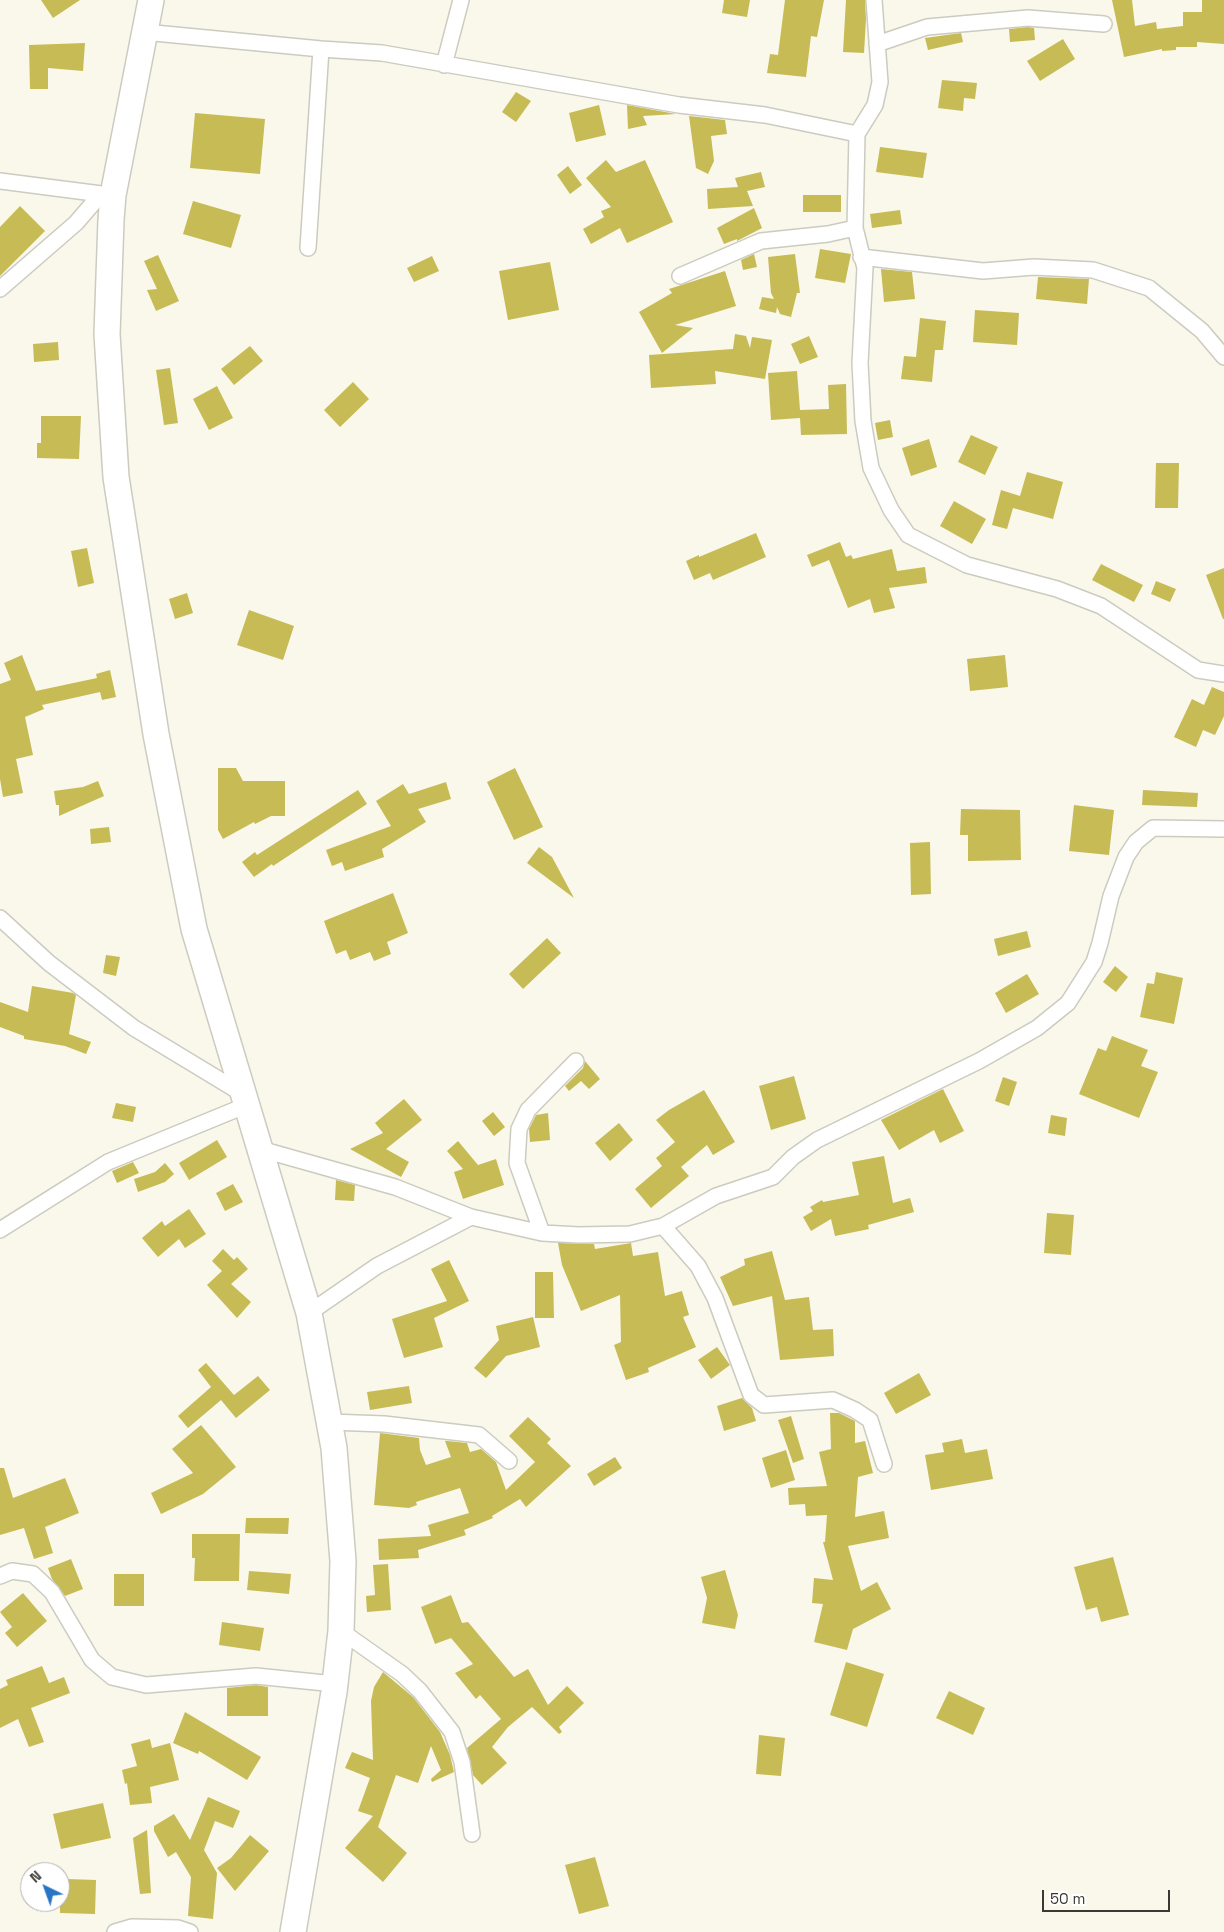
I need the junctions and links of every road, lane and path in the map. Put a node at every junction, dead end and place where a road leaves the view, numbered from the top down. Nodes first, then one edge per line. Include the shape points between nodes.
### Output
1 (151, 0) edge
2 (460, 0) edge
3 (874, 0) edge
4 (1104, 24) dead end
5 (144, 32) junction
6 (877, 44) junction
7 (321, 49) junction
8 (444, 65) junction
9 (857, 134) junction
10 (0, 181) edge
11 (107, 194) junction
12 (854, 228) junction
13 (308, 248) dead end
14 (861, 256) junction
15 (680, 276) dead end
16 (0, 289) edge
17 (1224, 357) edge
18 (1224, 674) edge
19 (1224, 830) edge
20 (0, 918) edge
21 (576, 1061) dead end
22 (245, 1099) junction
23 (260, 1149) junction
24 (471, 1218) junction
25 (662, 1226) junction
26 (0, 1230) edge
27 (542, 1233) junction
28 (309, 1314) junction
29 (330, 1422) junction
30 (509, 1461) dead end
31 (884, 1464) dead end
32 (0, 1576) edge
33 (341, 1631) junction
34 (335, 1684) junction
35 (472, 1834) dead end
36 (115, 1932) edge
37 (190, 1932) edge
38 (293, 1932) edge

1 - 5 main road
2 - 8 street
3 - 6 street
4 - 6 street via 1028,18 927,27
5 - 7 street
5 - 11 main road
6 - 9 street via 880,82 875,105
7 - 8 street via 382,53
7 - 13 street
8 - 9 street via 679,105 765,115
9 - 12 street
10 - 11 street
11 - 16 street
11 - 22 main road via 107,334 116,477 156,734 194,929
12 - 14 street
12 - 15 street via 761,241
14 - 17 street via 983,271 1034,267 1093,270 1149,288 1202,331
14 - 18 street via 865,268 860,363 863,422 871,468 891,510 908,535 967,565 1058,589 1101,606 1198,670
19 - 25 street via 1153,828 1136,842 1126,857 1111,896 1094,962 1068,1003 1037,1028 979,1061 817,1140 773,1177 716,1196
20 - 22 street via 49,963 134,1028
21 - 27 street via 528,1110 519,1129 517,1163
22 - 23 main road
22 - 26 street via 108,1162
23 - 24 street via 394,1187
23 - 28 main road
24 - 27 street
24 - 28 street via 377,1266
25 - 27 street via 630,1234
25 - 31 street via 698,1266 716,1298 752,1395 764,1405 833,1400 855,1410 870,1420
28 - 29 main road
29 - 30 street via 384,1424 479,1435
29 - 33 main road via 343,1561
32 - 34 street via 12,1571 33,1574 52,1592 92,1660 112,1677 146,1686 256,1676
33 - 34 main road
33 - 35 street via 402,1674 420,1691 452,1732 462,1762
34 - 38 main road
36 - 37 street via 132,1927 178,1928

